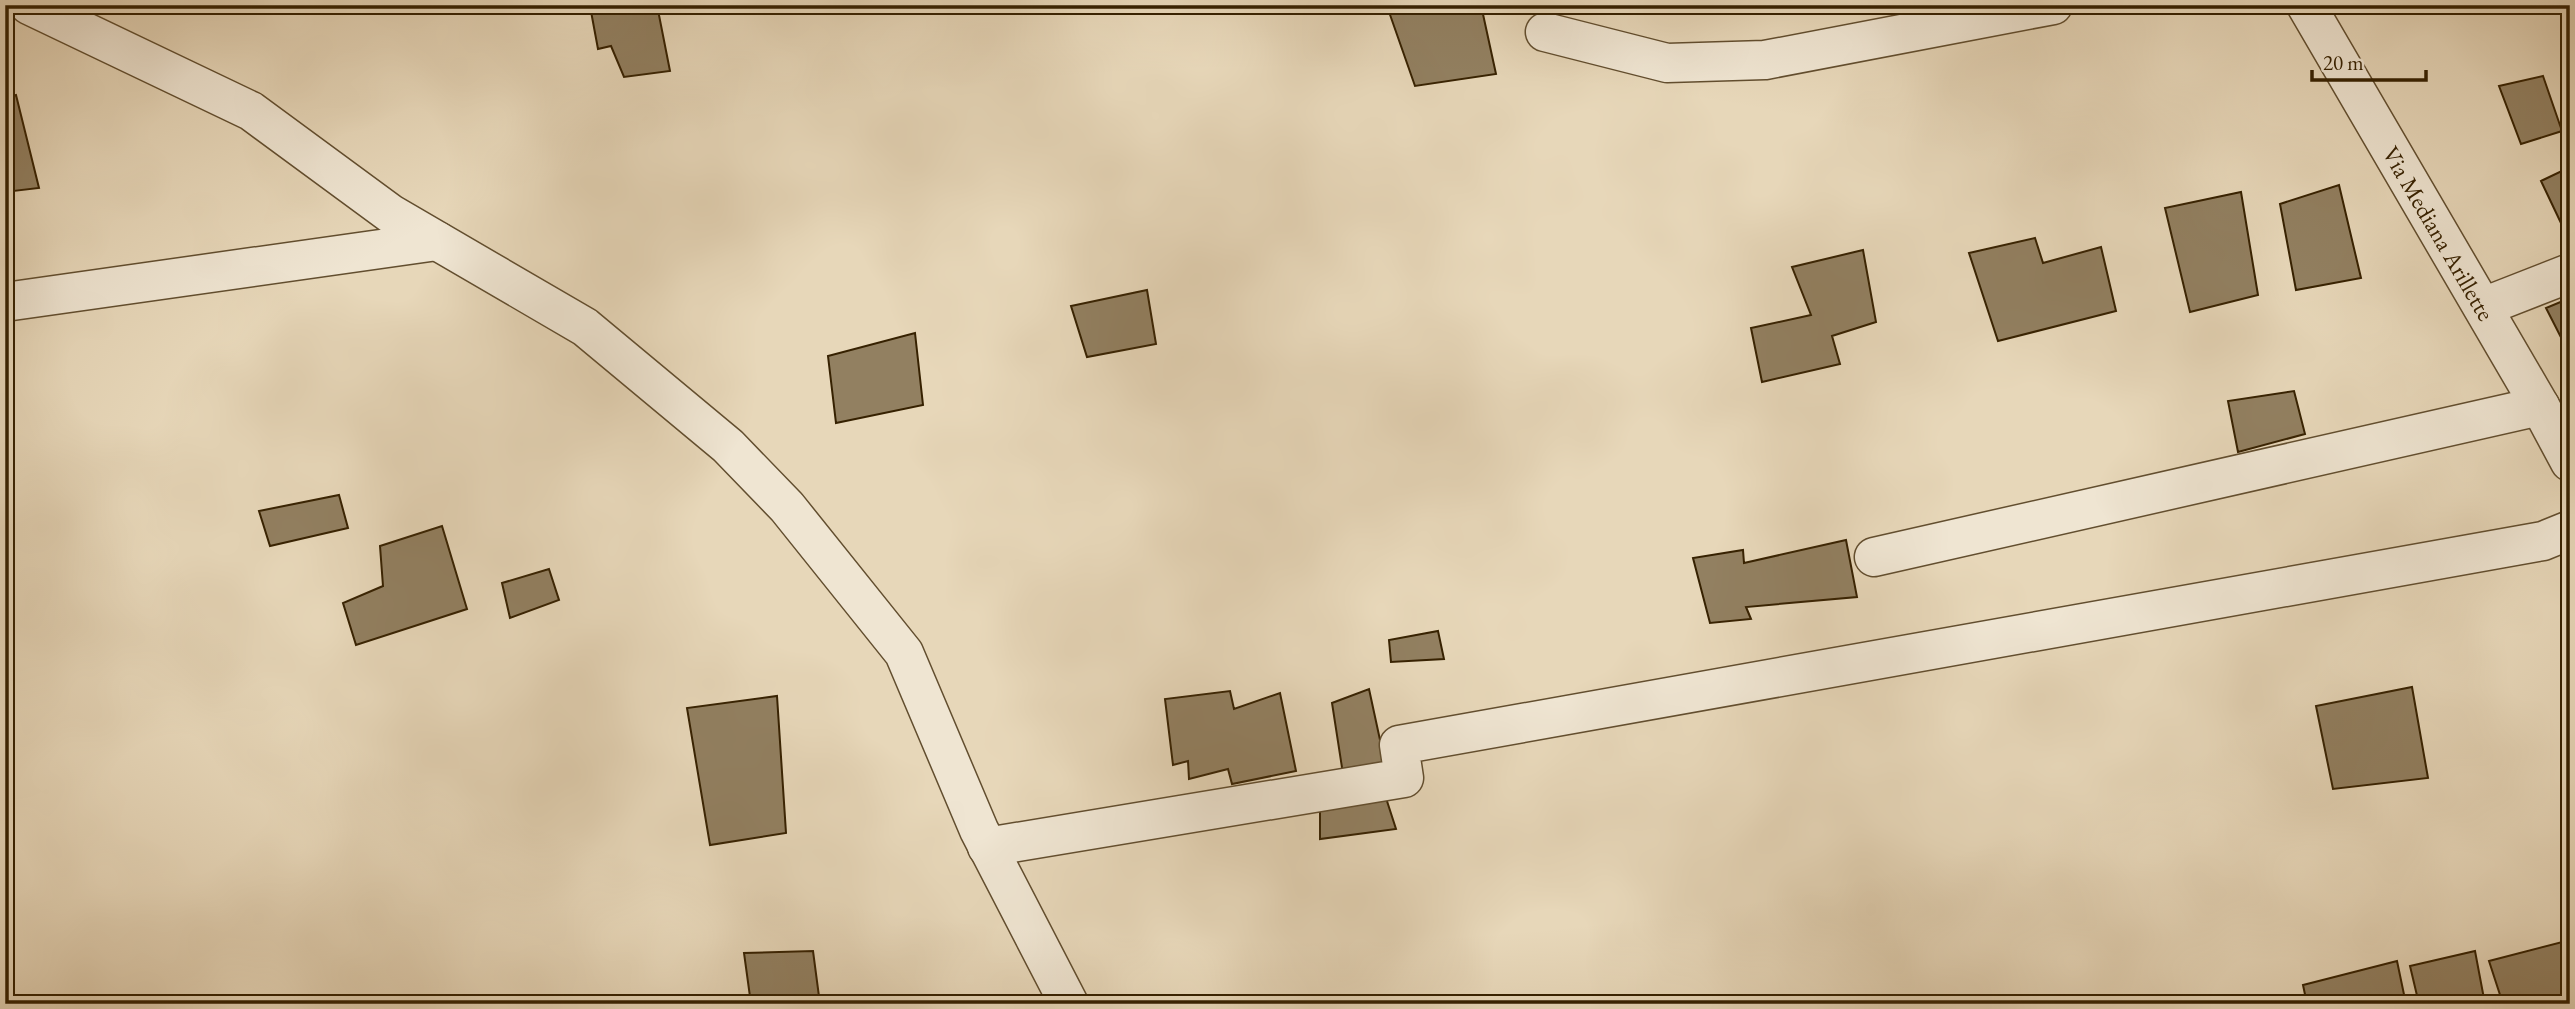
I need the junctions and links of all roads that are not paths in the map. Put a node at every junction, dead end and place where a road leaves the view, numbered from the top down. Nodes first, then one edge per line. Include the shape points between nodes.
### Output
1 (29, 5) edge
2 (2053, 5) edge
3 (2306, 5) edge
4 (1545, 32) dead end
5 (438, 241) junction
6 (2570, 273) edge
7 (5, 302) edge
8 (2483, 307) junction
9 (2554, 418) edge
10 (2570, 461) edge
11 (2570, 530) edge
12 (1874, 557) dead end
13 (987, 847) junction
14 (1069, 1004) edge

1 - 5 street via 251,111 391,214
2 - 4 street via 1765,60 1667,63
3 - 8 street, Via Mediana Arillette
5 - 7 street
5 - 13 street via 585,327 727,446 787,507 904,653
6 - 8 street
8 - 9 street, Via Mediana Arillette
9 - 10 street, Via Mediana Arillette
9 - 12 street
11 - 13 street via 2543,541 1399,745 1404,778
13 - 14 street

